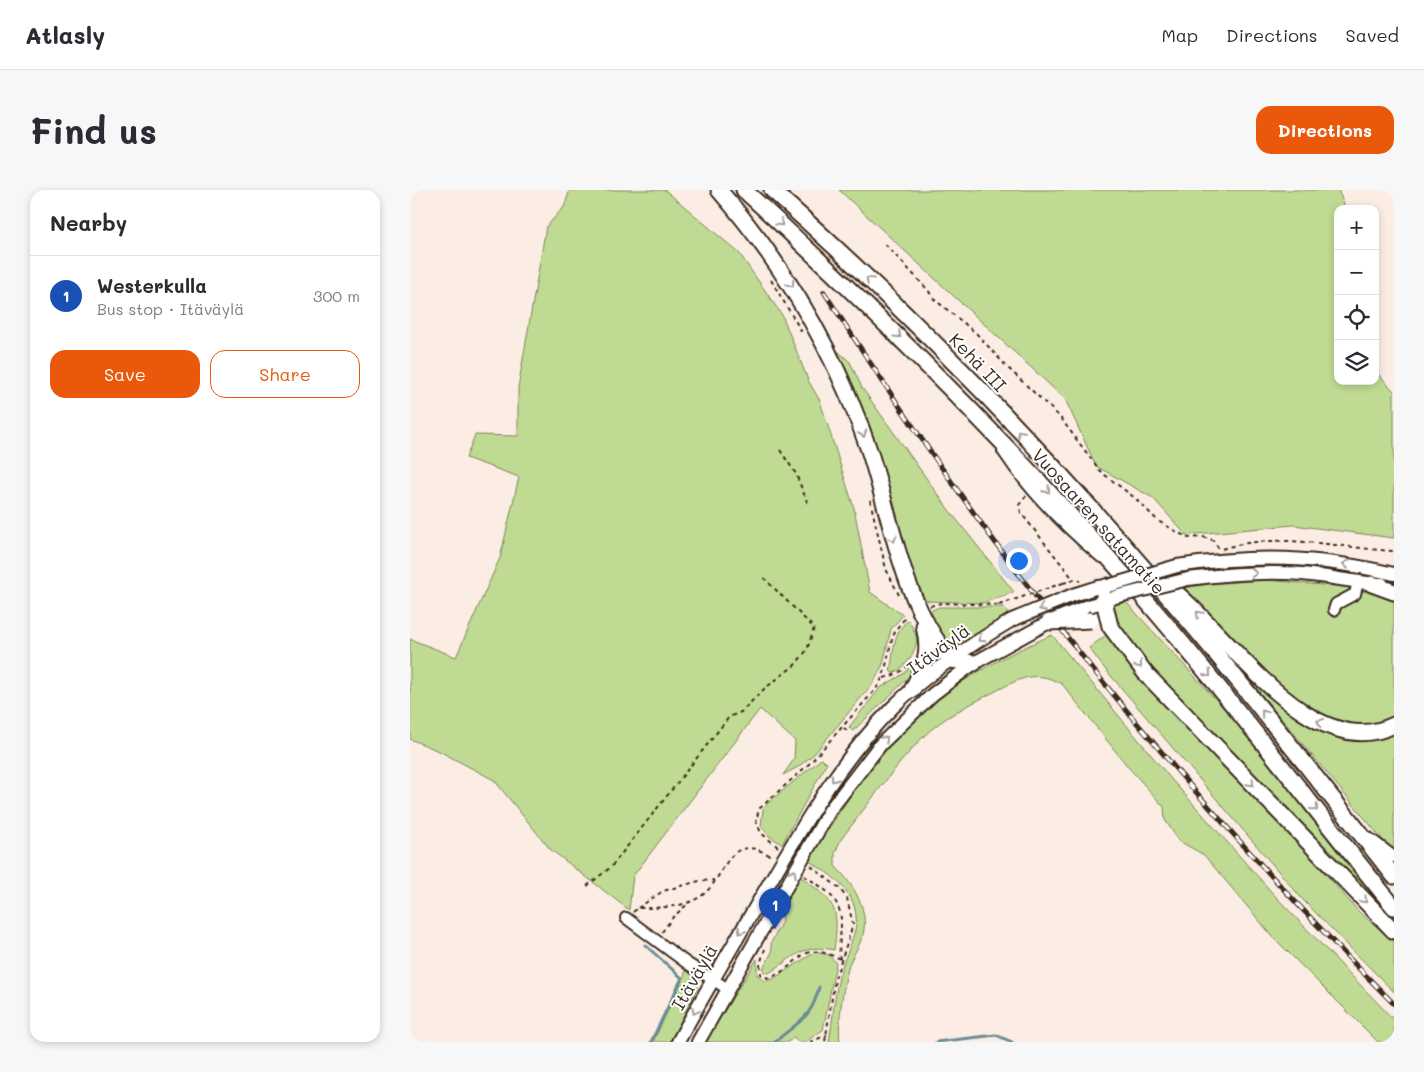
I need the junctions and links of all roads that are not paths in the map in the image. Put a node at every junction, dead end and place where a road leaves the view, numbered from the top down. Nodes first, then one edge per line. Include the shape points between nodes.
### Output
1 (719, 190) edge
2 (744, 190) edge
3 (772, 190) edge
4 (1147, 572) junction
5 (1394, 574) edge
6 (1365, 583) junction
7 (1394, 585) edge
8 (1394, 592) edge
9 (1109, 595) junction
10 (1334, 610) dead end
11 (914, 614) junction
12 (1087, 614) junction
13 (1049, 622) joint
14 (1110, 626) junction
15 (951, 660) junction
16 (974, 663) junction
17 (912, 690) junction
18 (1394, 725) edge
19 (1360, 833) junction
20 (1394, 857) edge
21 (1394, 876) edge
22 (1394, 907) edge
23 (626, 918) road end
24 (1394, 931) edge
25 (712, 979) junction
26 (728, 989) junction
27 (678, 1042) edge
28 (698, 1042) edge

1 -> 11 highway via 776,262 810,315 835,364 869,451
2 -> 22 highway, Vuosaaren satamatie via 832,271 981,419 1131,583
4 -> 3 highway, Kehä III via 974,384
18 -> 4 highway via 1376,731 1352,732 1309,717 1255,672 1182,596
19 -> 4 highway, Vuosaaren satamatie
5 -> 9 main road, Itäväylä, bridge via 1362,567 1254,557 1177,566
6 - 7 main road, Itäväylä
6 - 8 highway
9 -> 6 main road, Itäväylä, bridge via 1227,574 1276,573
6 - 10 street via 1355,594 1336,604
9 - 12 main road, Itäväylä
9 - 14 highway
9 -> 15 main road, Itäväylä, bridge via 1098,587 1012,620
11 - 15 highway
11 - 17 highway via 928,642 928,656
12 - 13 highway, bridge
12 - 14 highway
13 - 16 main road, Itäväylä
14 -> 24 highway via 1146,674
15 - 16 highway
15 - 17 main road, Itäväylä
26 -> 16 main road, Itäväylä via 820,827 856,774 905,719
17 -> 25 main road, Itäväylä via 844,764 813,809
19 - 20 street
19 - 21 highway, Vuosaaren satamatie
23 - 25 street
25 - 26 street
25 -> 27 main road, Itäväylä
26 - 28 main road, Itäväylä

